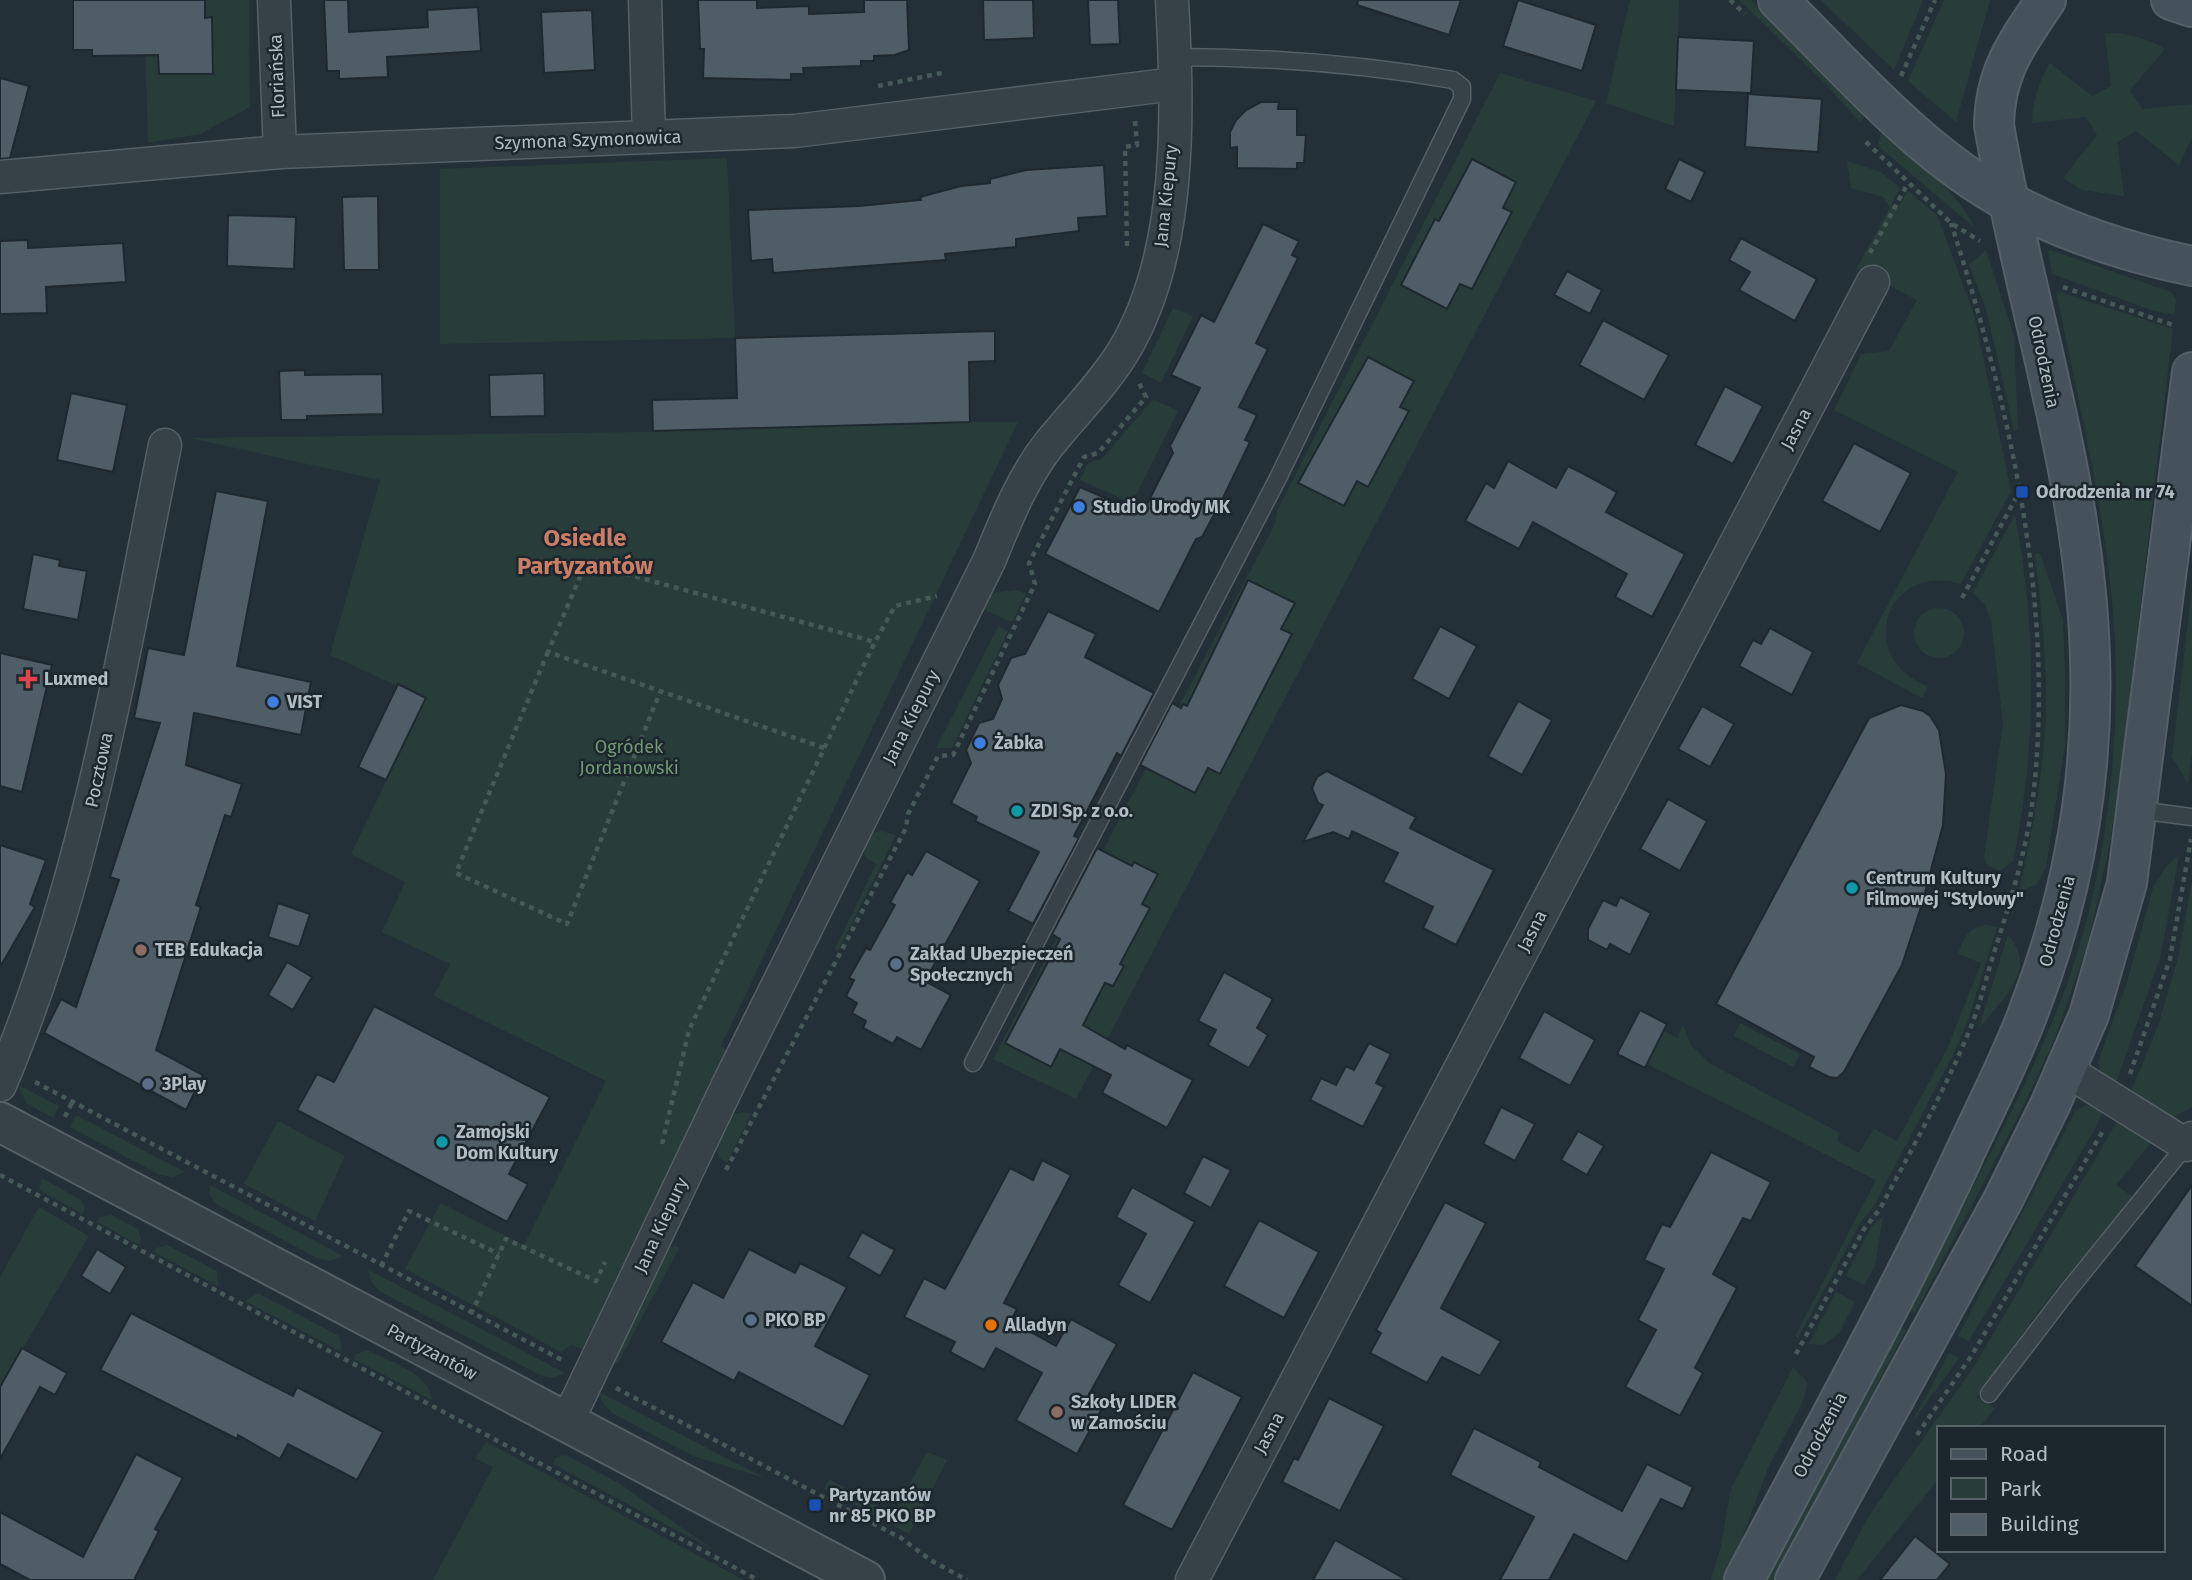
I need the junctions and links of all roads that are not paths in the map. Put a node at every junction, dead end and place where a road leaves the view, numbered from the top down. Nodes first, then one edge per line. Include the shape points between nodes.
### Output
1 (274, 0) edge
2 (645, 0) edge
3 (1172, 0) edge
4 (1779, 0) edge
5 (2046, 0) edge
6 (2171, 0) edge
7 (2192, 7) edge
8 (1175, 71) junction
9 (649, 137) junction
10 (280, 152) junction
11 (0, 177) edge
12 (2009, 202) junction
13 (2192, 266) edge
14 (1873, 282) dead end
15 (2192, 372) edge
16 (165, 445) dead end
17 (2138, 810) junction
18 (2192, 817) edge
19 (973, 1063) dead end
20 (2066, 1070) junction
21 (4, 1076) edge
22 (0, 1122) edge
23 (2190, 1144) edge
24 (1989, 1394) dead end
25 (567, 1422) junction
26 (865, 1580) edge
27 (1192, 1580) edge
28 (1744, 1580) edge
29 (1795, 1580) edge

1 - 10 street, Floriańska
2 - 9 street
3 - 8 street, Jana Kiepury
4 - 12 main road via 1884,106 1961,170
5 - 12 main road, Odrodzenia via 2010,56 1995,99 1994,125
6 - 7 main road
8 - 9 street, Szymona Szymonowica via 1133,89 795,131
8 - 19 lane via 1305,62 1388,70 1453,80 1462,87 1462,99 1277,480
8 - 25 street, Jana Kiepury via 1166,227 1140,316 1117,361 1049,445 1016,496 983,574 729,1083
9 - 10 street, Szymona Szymonowica
10 - 11 street, Szymona Szymonowica
12 - 13 main road via 2113,246
12 - 28 main road, Odrodzenia via 2070,488 2085,587 2090,720 2077,838 2056,932 2008,1061 1919,1250
14 - 27 street, Jasna
15 - 17 main road
16 - 21 street, Pocztowa via 88,824
17 - 18 lane
17 - 20 main road via 2127,883 2108,954
20 - 23 street
20 - 29 main road via 2003,1200
22 - 25 street, Partyzantów
23 - 24 lane
25 - 26 street, Partyzantów

